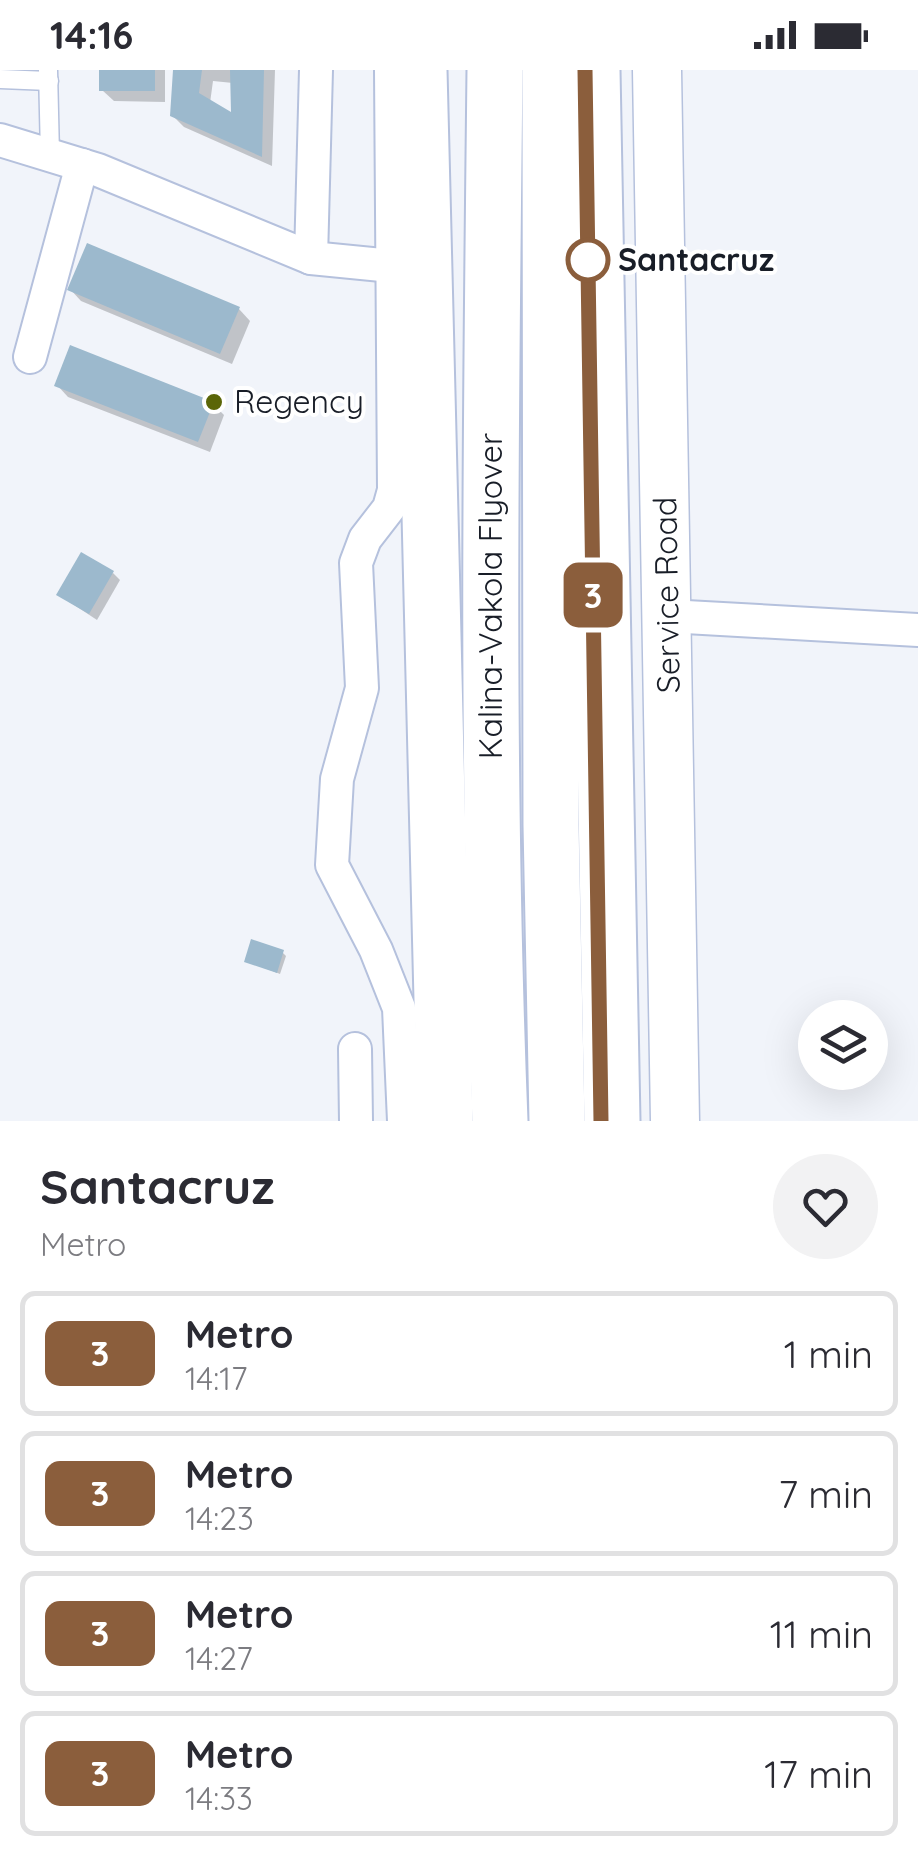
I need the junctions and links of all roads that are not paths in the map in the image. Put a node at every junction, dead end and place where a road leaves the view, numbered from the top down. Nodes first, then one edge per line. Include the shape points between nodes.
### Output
1 (316, 70) edge
2 (390, 70) edge
3 (418, 70) edge
4 (440, 70) edge
5 (494, 70) edge
6 (550, 70) edge
7 (592, 70) edge
8 (657, 70) edge
9 (48, 76) edge
10 (0, 78) edge
11 (0, 140) edge
12 (66, 160) junction
13 (311, 258) junction
14 (392, 266) junction
15 (30, 357) dead end
16 (668, 616) junction
17 (918, 630) edge
18 (355, 1049) dead end
19 (356, 1121) edge
20 (404, 1121) edge
21 (445, 1121) edge
22 (462, 1121) edge
23 (500, 1121) edge
24 (557, 1121) edge
25 (612, 1121) edge
26 (675, 1121) edge

1 - 13 street
2 - 14 street
3 - 21 highway
4 - 22 highway
5 - 23 highway, Kalina-Vakola Flyover via 490,610
6 - 24 highway, Kalina-Vakola Flyover
7 - 25 highway
8 - 16 street, Service Road
9 - 10 lane
9 - 12 lane
11 - 12 street
12 - 13 street
12 - 15 street
13 - 14 street
14 - 20 street via 394,490 356,563 362,688 338,779 332,864 400,1008
16 - 17 street
16 - 26 street, Service Road
18 - 19 street

